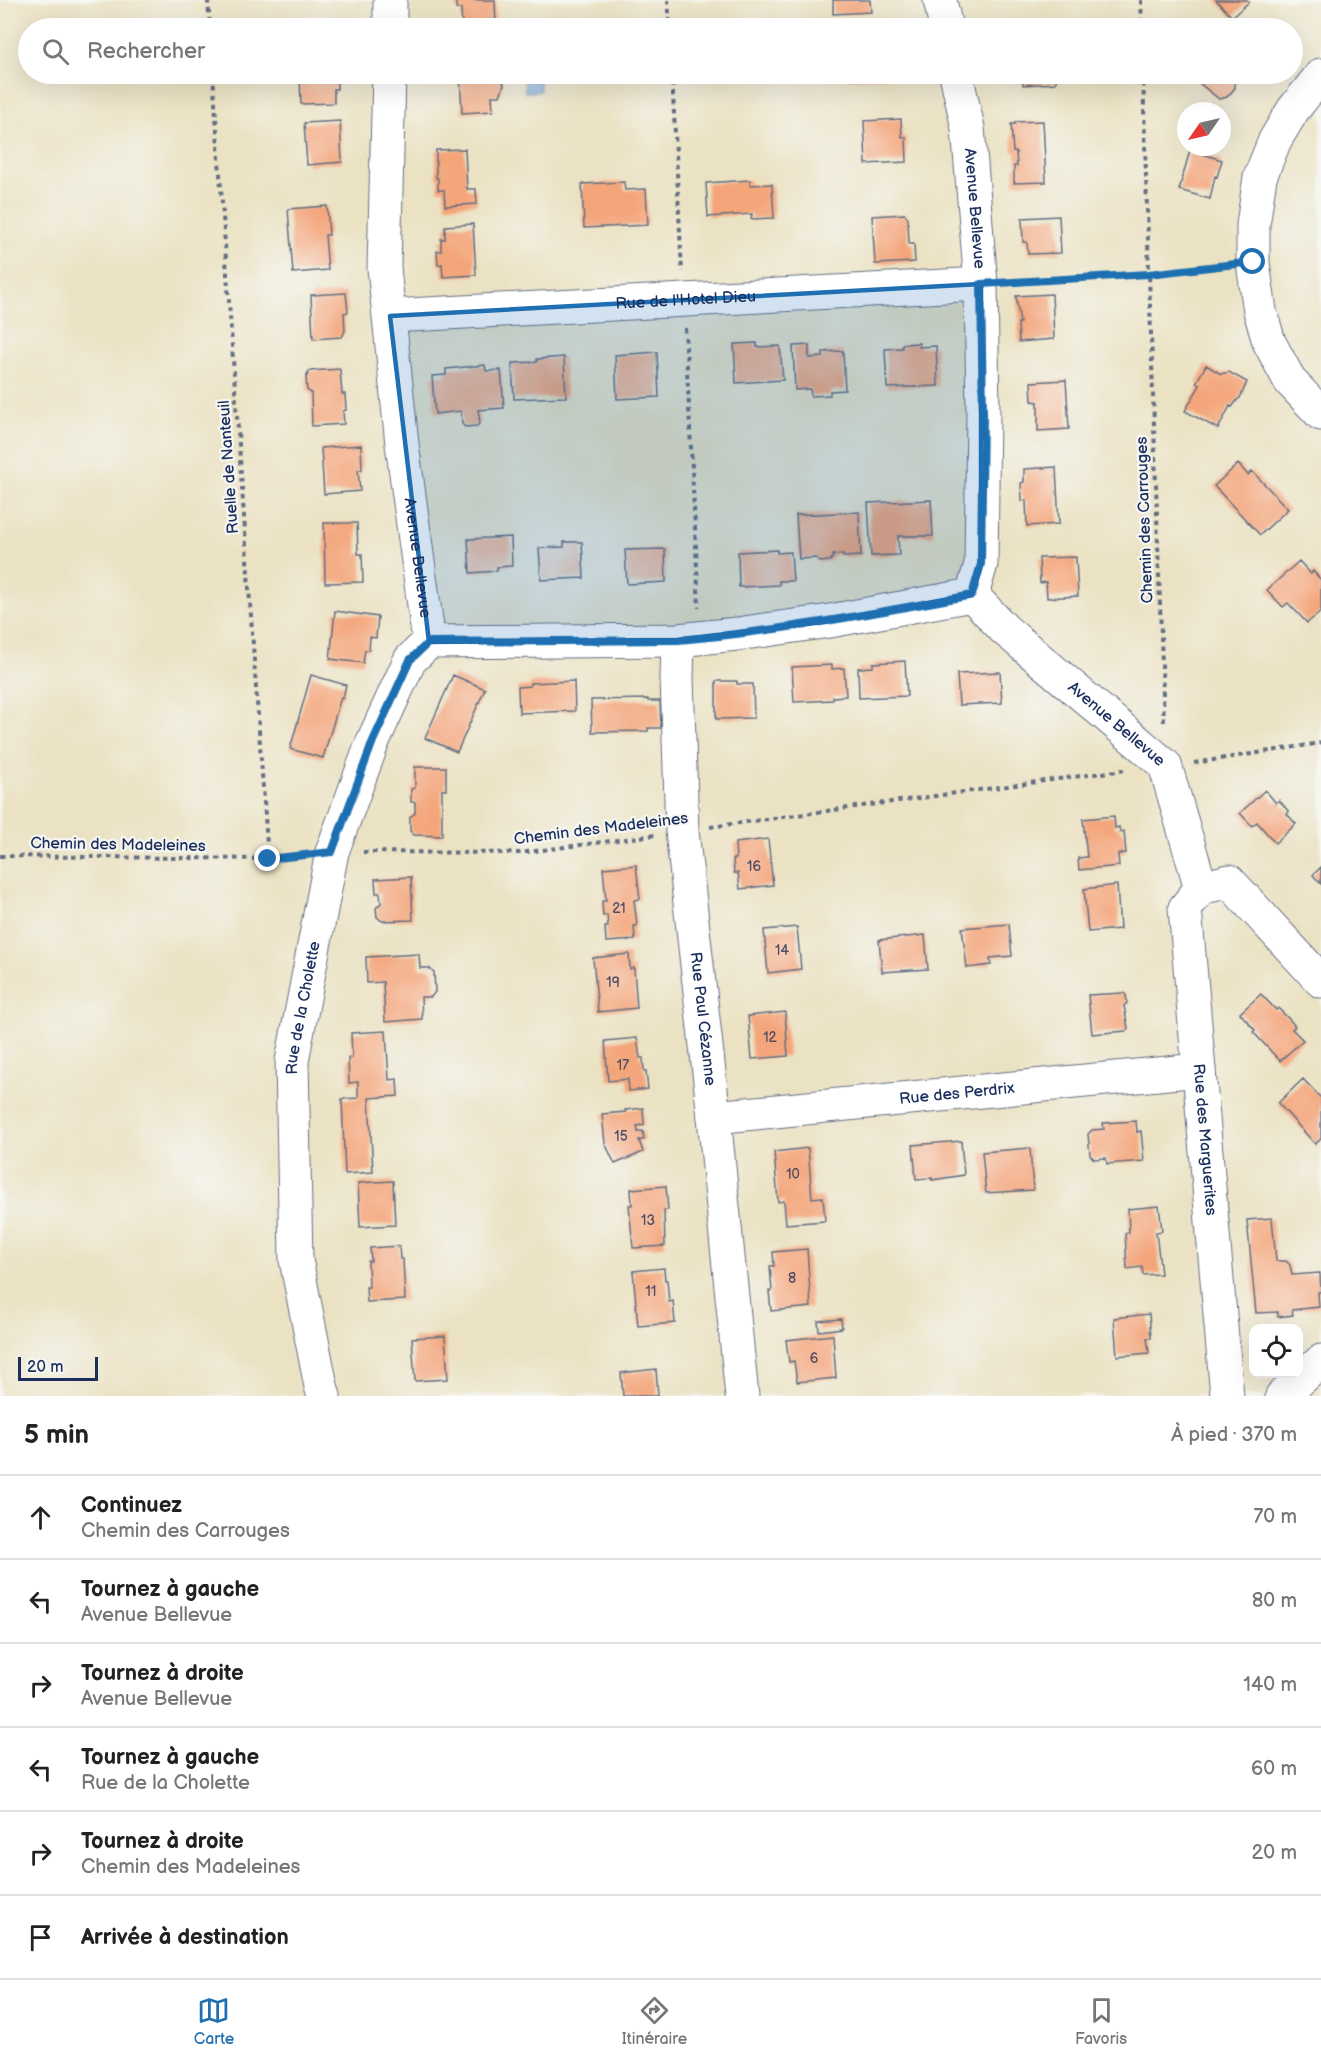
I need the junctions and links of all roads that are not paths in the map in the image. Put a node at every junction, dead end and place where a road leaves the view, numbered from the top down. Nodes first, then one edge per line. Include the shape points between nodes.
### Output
1 (390, 0) edge
2 (940, 0) edge
3 (390, 18) edge
4 (944, 18) edge
5 (1321, 75) edge
6 (389, 84) edge
7 (958, 84) edge
8 (981, 284) junction
9 (390, 316) junction
10 (1321, 414) edge
11 (972, 595) junction
12 (689, 639) junction
13 (429, 642) junction
14 (1201, 888) junction
15 (1321, 981) edge
16 (1199, 1070) junction
17 (714, 1117) junction
18 (1321, 1361) edge
19 (324, 1396) edge
20 (742, 1396) edge
21 (1227, 1396) edge
22 (1282, 1396) edge

1 - 3 street
2 - 4 street
5 - 10 street via 1275,140 1260,177 1253,225 1253,262 1269,342 1290,381
6 - 9 street, Avenue Bellevue via 384,268
7 - 8 street, Avenue Bellevue via 968,128
8 - 9 street, Rue de l'Hotel Dieu
8 - 11 street, Avenue Bellevue via 981,564
9 - 13 street, Avenue Bellevue via 402,444
11 - 12 street, Avenue Bellevue via 830,621
11 - 14 street, Avenue Bellevue via 1004,629 1165,765
12 - 13 street, Avenue Bellevue
12 - 17 street, Rue Paul Cézanne via 677,678 682,831
13 - 19 street, Rue de la Cholette via 405,670 373,741 332,852 292,1061 296,1260
14 - 15 street via 1229,881
14 - 16 street, Rue des Marguerites via 1185,908
16 - 17 street, Rue des Perdrix
16 - 21 street, Rue des Marguerites
17 - 20 street, Rue Paul Cézanne
18 - 22 street

